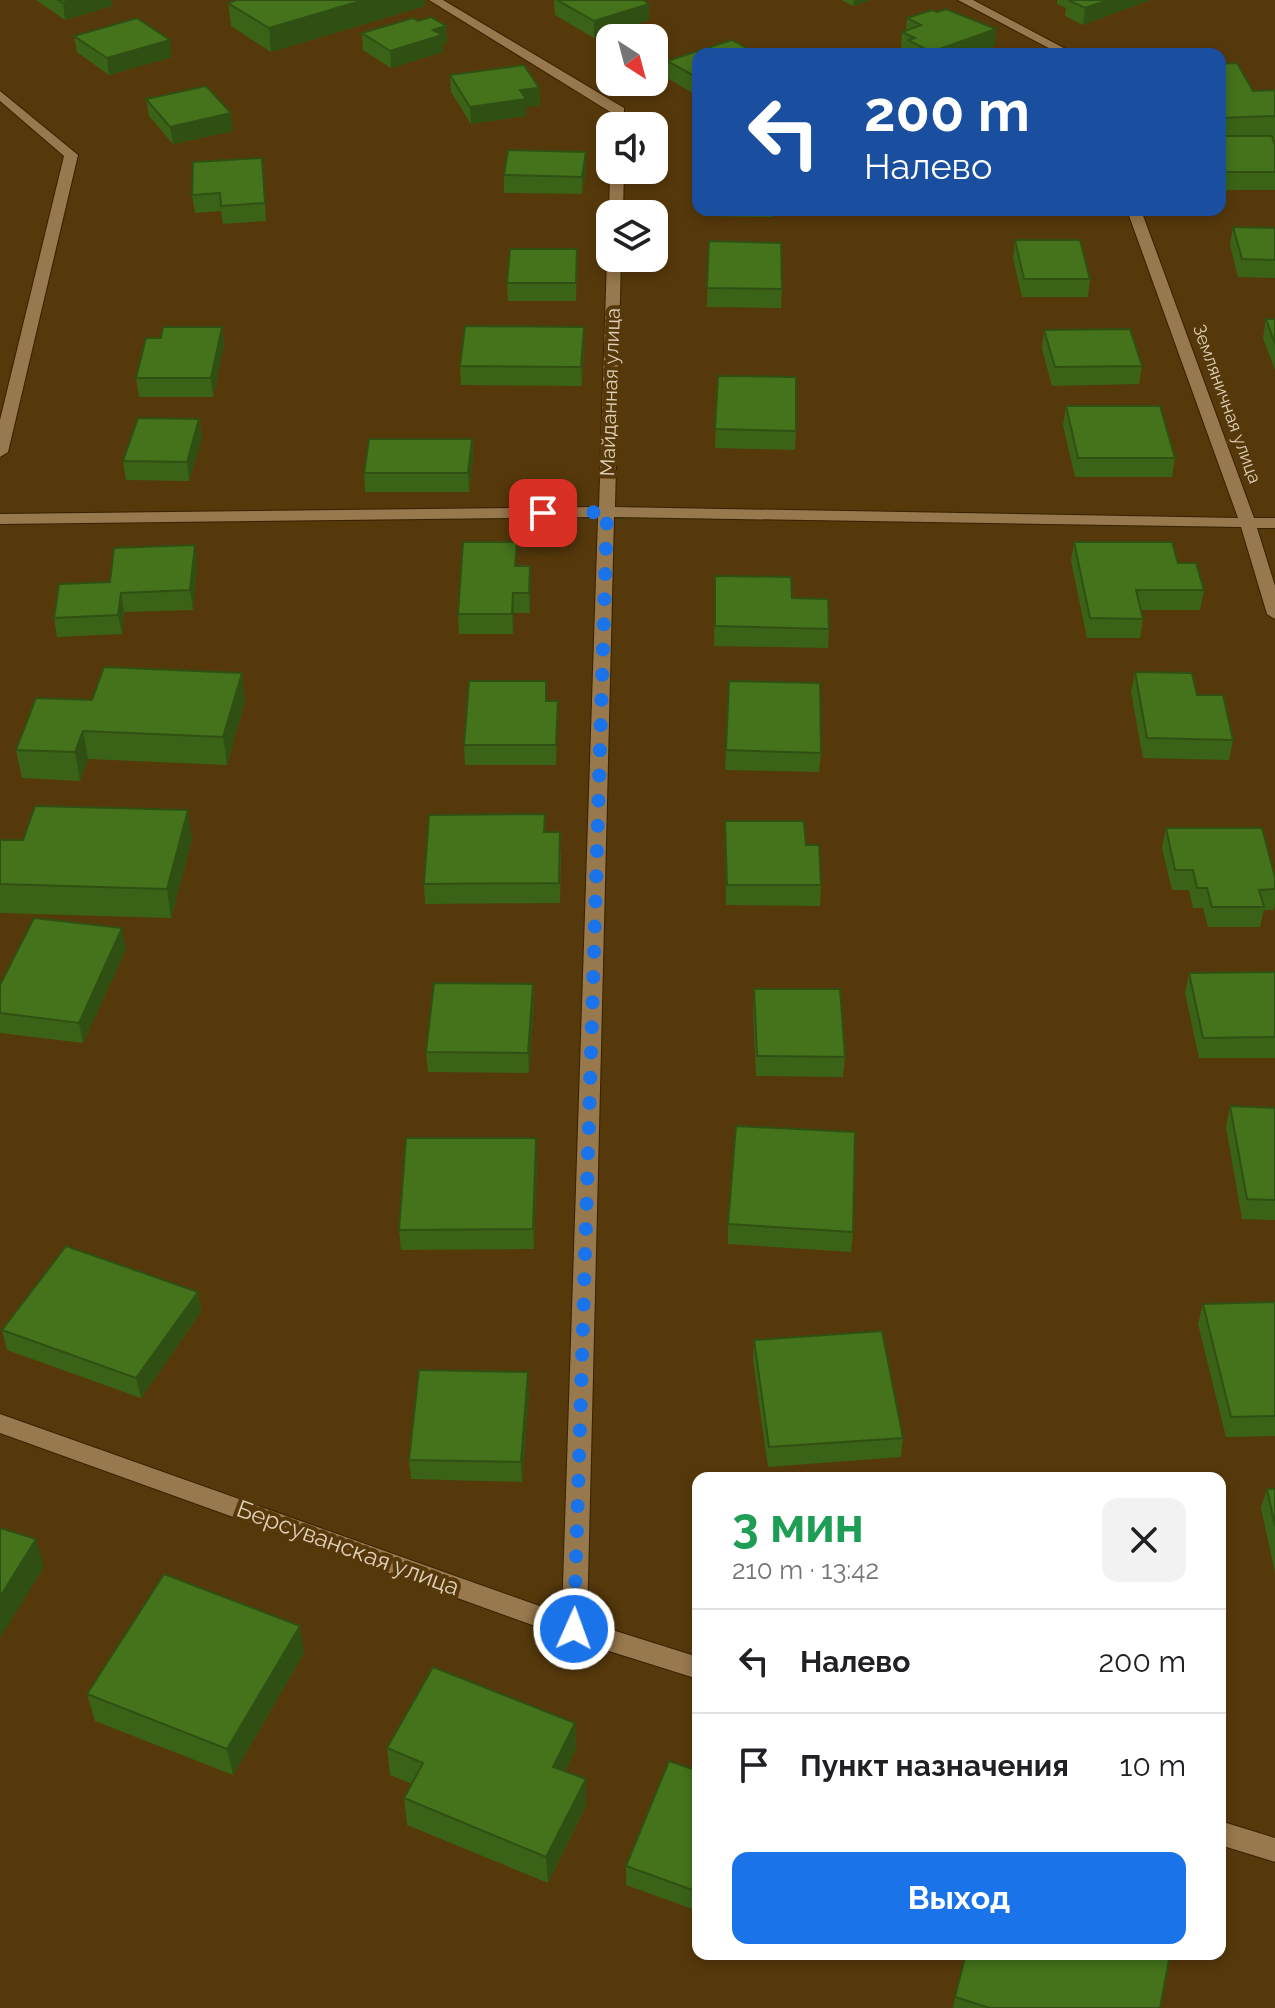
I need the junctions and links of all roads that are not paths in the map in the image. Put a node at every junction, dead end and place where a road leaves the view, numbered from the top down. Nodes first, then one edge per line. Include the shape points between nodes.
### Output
1 (435, 0) edge
2 (964, 0) edge
3 (1057, 48) edge
4 (0, 95) edge
5 (619, 112) edge
6 (1136, 216) edge
7 (614, 272) edge
8 (0, 452) edge
9 (607, 512) junction
10 (0, 519) edge
11 (1248, 523) junction
12 (1275, 523) edge
13 (1275, 614) edge
14 (0, 1423) edge
15 (574, 1629) junction
16 (692, 1666) edge
17 (1226, 1835) edge
18 (1275, 1850) edge

1 - 5 street
2 - 3 street
4 - 8 street via 71,155
6 - 11 street, Земляничная улица
7 - 9 street, Майданная улица
9 - 10 street
9 - 11 street
9 - 15 street, Майданная улица
11 - 12 street
11 - 13 street, Земляничная улица
14 - 15 street, Берсуванская улица
15 - 16 street, Берсуванская улица
17 - 18 street

